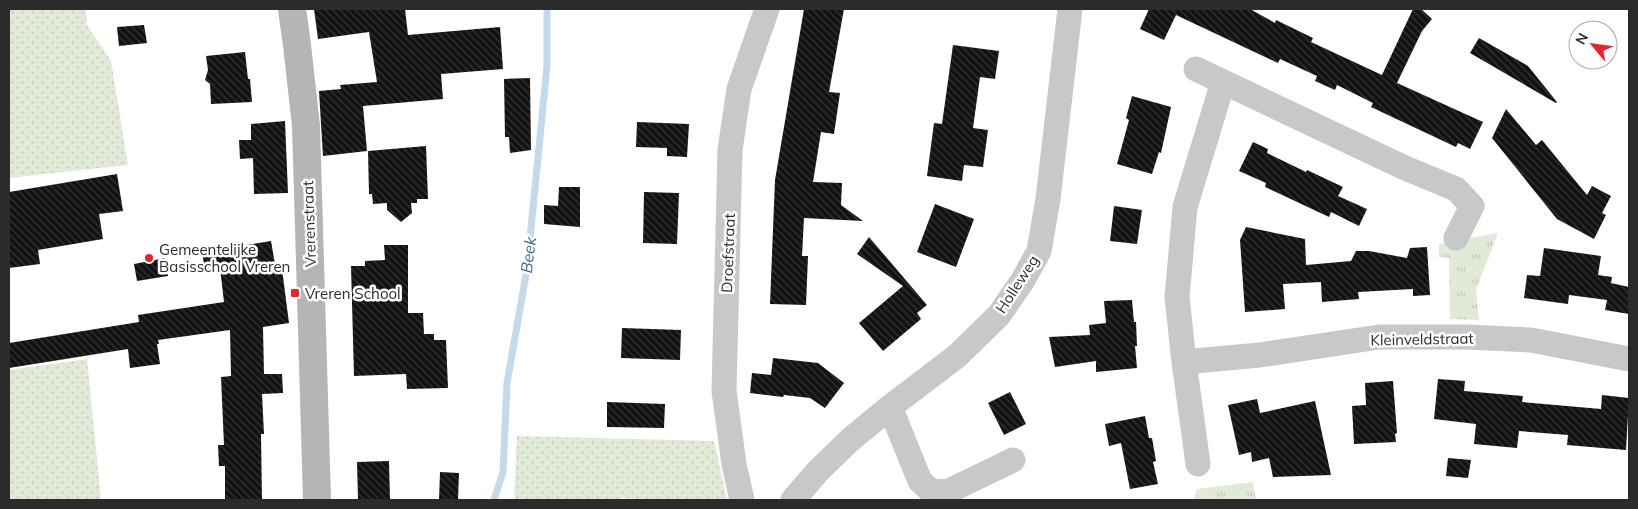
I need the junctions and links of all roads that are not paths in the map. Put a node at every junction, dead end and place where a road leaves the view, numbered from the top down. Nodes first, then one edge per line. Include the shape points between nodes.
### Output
1 (292, 9) edge
2 (766, 9) edge
3 (1070, 9) edge
4 (1196, 69) dead end
5 (1223, 82) junction
6 (1456, 238) dead end
7 (1629, 358) edge
8 (1184, 362) junction
9 (890, 407) junction
10 (1013, 460) dead end
11 (1198, 464) dead end
12 (318, 500) edge
13 (742, 500) edge
14 (793, 500) edge

1 - 12 street, Vrerenstraat via 306,126
2 - 13 street, Droefstraat via 739,89 730,150 724,391
3 - 9 street, Holleweg via 1039,251 999,315 957,356
4 - 5 street
5 - 6 street via 1456,189 1472,206
5 - 8 street via 1185,207 1177,298
7 - 8 street, Kleinveldstraat via 1531,340 1380,337 1260,355
8 - 11 street
9 - 10 street via 920,481 931,491 946,492
9 - 14 street, Holleweg via 818,470

